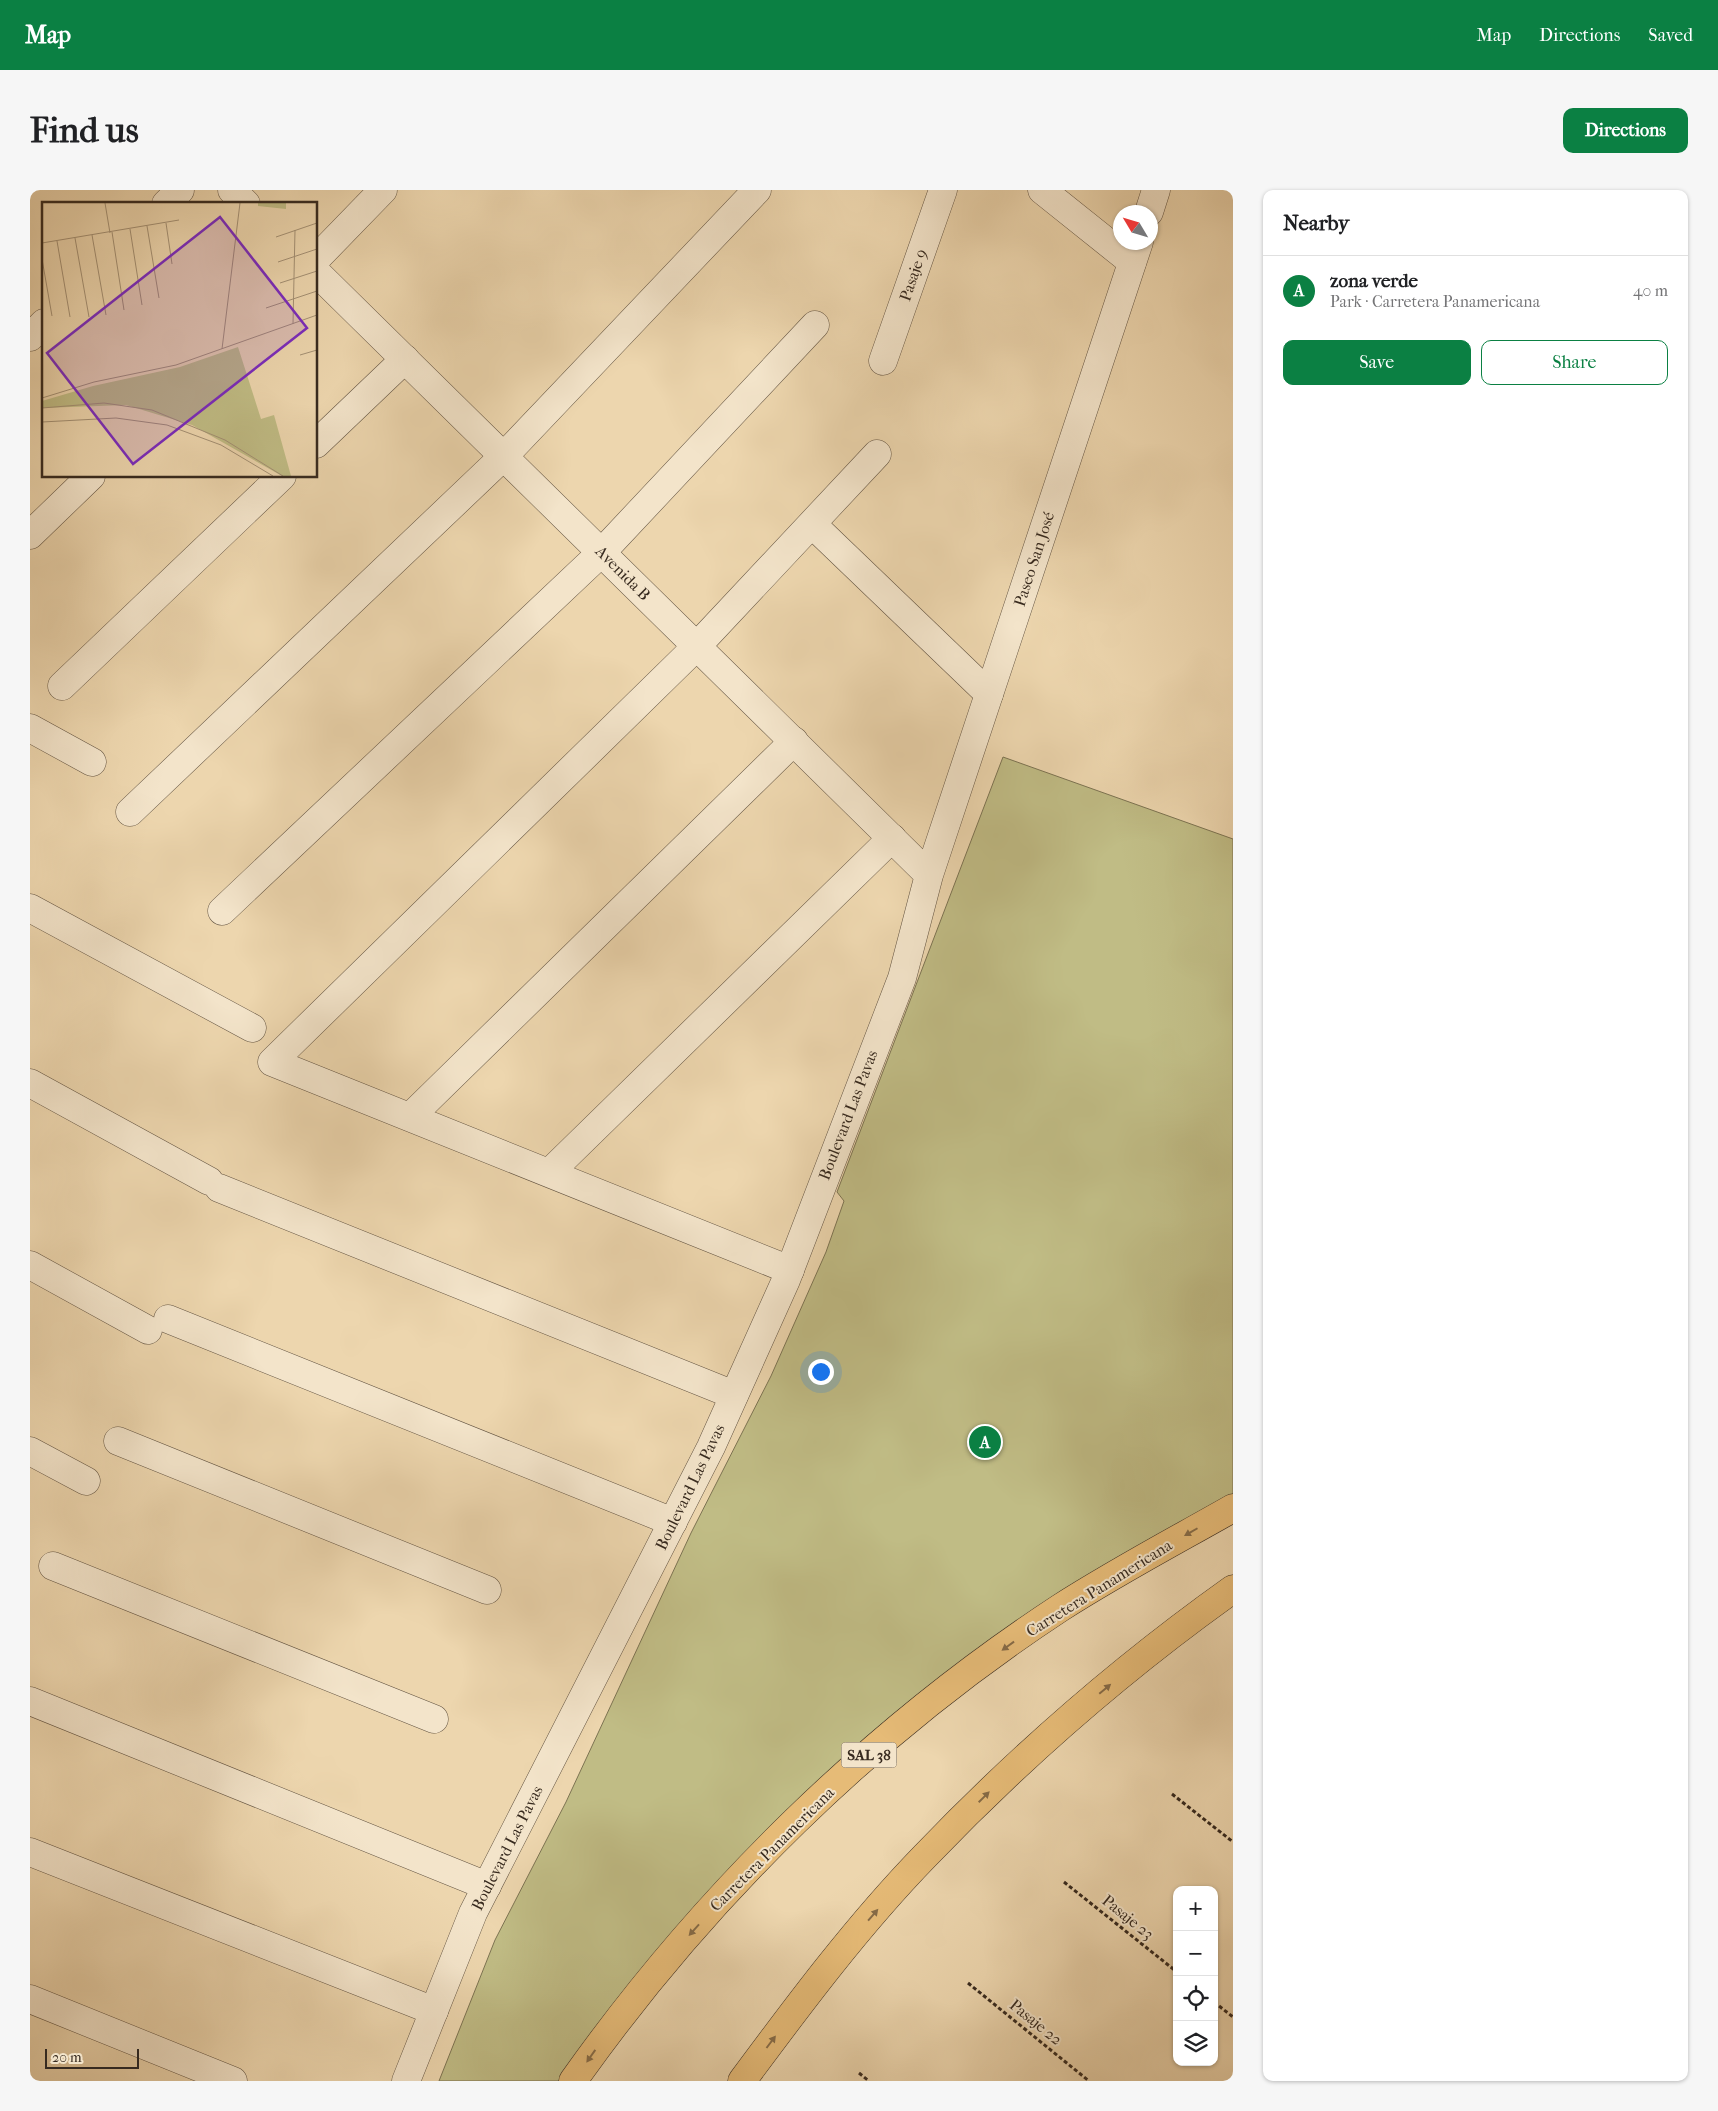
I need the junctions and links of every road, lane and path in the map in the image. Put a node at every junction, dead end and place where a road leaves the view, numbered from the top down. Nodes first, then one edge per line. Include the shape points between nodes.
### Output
1 (180, 190) edge
2 (232, 190) edge
3 (383, 190) edge
4 (757, 190) edge
5 (943, 190) edge
6 (1042, 190) edge
7 (1156, 190) edge
8 (168, 202) edge
9 (244, 202) edge
10 (1151, 205) edge
11 (1135, 252) edge
12 (318, 257) edge
13 (318, 274) edge
14 (815, 324) dead end
15 (42, 325) edge
16 (30, 337) edge
17 (405, 359) junction
18 (883, 360) dead end
19 (318, 442) edge
20 (877, 454) dead end
21 (504, 456) junction
22 (89, 478) edge
23 (280, 478) edge
24 (812, 524) junction
25 (30, 535) edge
26 (602, 552) junction
27 (697, 646) junction
28 (62, 686) dead end
29 (989, 694) junction
30 (30, 728) edge
31 (794, 741) junction
32 (92, 762) dead end
33 (130, 812) dead end
34 (892, 838) junction
35 (929, 875) junction
36 (30, 908) edge
37 (222, 912) dead end
38 (252, 1028) dead end
39 (30, 1083) edge
40 (410, 1117) junction
41 (549, 1173) junction
42 (30, 1265) edge
43 (790, 1270) junction
44 (734, 1395) junction
45 (118, 1441) dead end
46 (30, 1451) edge
47 (86, 1481) dead end
48 (1233, 1508) edge
49 (673, 1522) junction
50 (53, 1566) dead end
51 (1233, 1589) edge
52 (487, 1590) dead end
53 (30, 1701) edge
54 (434, 1719) dead end
55 (1172, 1794) dead end
56 (1233, 1842) edge
57 (30, 1852) edge
58 (1064, 1882) dead end
59 (488, 1886) junction
60 (1173, 1969) edge
61 (968, 1983) dead end
62 (30, 1999) edge
63 (1218, 2005) edge
64 (434, 2012) junction
65 (1233, 2017) edge
66 (859, 2073) dead end
67 (233, 2081) edge
68 (406, 2081) edge
69 (573, 2081) edge
70 (742, 2081) edge
71 (869, 2081) edge
72 (1089, 2081) edge

1 - 8 street
2 - 9 street
3 - 12 street
4 - 21 street
5 - 18 street, Pasaje 9
6 - 11 street
7 - 10 street
11 - 29 street, Paseo San José
13 - 17 street, Avenida B
14 - 26 street
15 - 16 street
17 - 19 street
17 - 21 street, Avenida B
20 - 24 street
21 - 26 street, Avenida B
21 - 33 street
22 - 25 street
23 - 28 street
24 - 27 street
24 - 29 street
26 - 27 street, Avenida B
26 - 37 street
27 - 31 street, Avenida B
27 - 40 street via 272,1062
29 - 35 street, Paseo San José
30 - 32 street
31 - 34 street, Avenida B
31 - 40 street
34 - 35 street, Avenida B
34 - 41 street
35 - 43 street, Boulevard Las Pavas via 902,978
36 - 38 street
39 - 44 street via 214,1185
40 - 41 street
41 - 43 street
42 - 49 street via 158,1325
43 - 44 street, Boulevard Las Pavas
44 - 49 street, Boulevard Las Pavas
45 - 52 street
46 - 47 street
48 -> 69 highway, Carretera Panamericana / SAL 38 via 1061,1608 884,1740 744,1873 672,1954
49 - 59 street, Boulevard Las Pavas
50 - 54 street
70 -> 51 highway via 840,1954 957,1823 1085,1705
53 - 59 street
55 - 56 path
57 - 64 street
58 - 60 path, Pasaje 23
59 - 64 street, Boulevard Las Pavas via 473,1913
61 - 72 path, Pasaje 22
62 - 67 street
63 - 65 path
64 - 68 street, Boulevard Las Pavas
66 - 71 path

